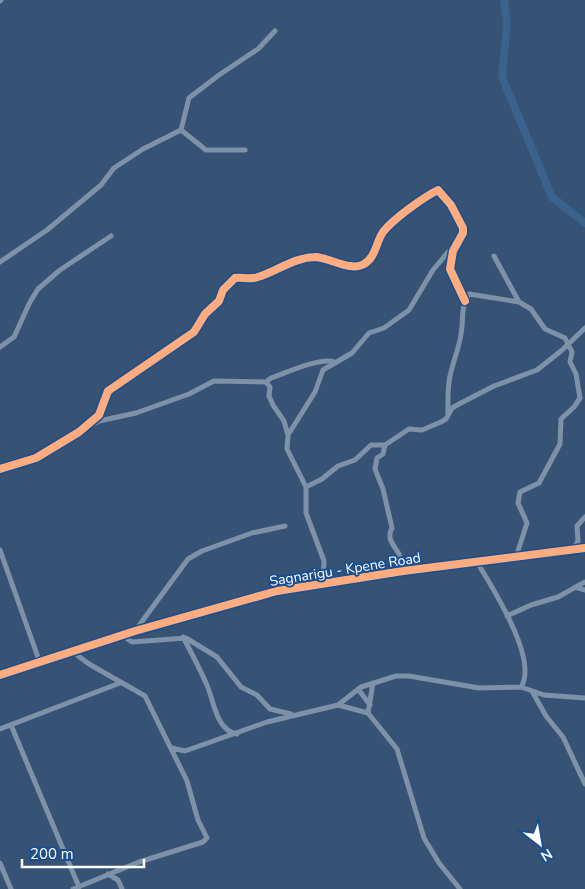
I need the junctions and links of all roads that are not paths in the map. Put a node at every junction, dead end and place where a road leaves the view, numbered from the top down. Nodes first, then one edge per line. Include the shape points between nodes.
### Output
1 (275, 31) dead end
2 (181, 130) junction
3 (245, 150) dead end
4 (111, 236) dead end
5 (456, 243) junction
6 (494, 256) dead end
7 (0, 262) edge
8 (465, 302) junction
9 (519, 302) junction
10 (585, 328) edge
11 (568, 344) junction
12 (0, 347) edge
13 (335, 362) junction
14 (266, 382) junction
15 (448, 414) junction
16 (81, 430) junction
17 (288, 435) junction
18 (385, 445) junction
19 (0, 469) edge
20 (306, 487) junction
21 (585, 517) edge
22 (285, 526) dead end
23 (585, 548) edge
24 (573, 549) junction
25 (0, 550) edge
26 (516, 557) junction
27 (1, 558) edge
28 (477, 562) junction
29 (403, 571) junction
30 (585, 582) edge
31 (323, 584) junction
32 (575, 587) junction
33 (585, 590) edge
34 (507, 616) junction
35 (135, 631) junction
36 (123, 636) junction
37 (183, 637) junction
38 (73, 652) junction
39 (40, 663) junction
40 (0, 675) edge
41 (120, 683) junction
42 (373, 683) junction
43 (521, 687) junction
44 (358, 689) junction
45 (533, 693) junction
46 (585, 698) edge
47 (338, 705) junction
48 (370, 705) junction
49 (368, 713) junction
50 (295, 714) junction
51 (11, 726) junction
52 (0, 729) edge
53 (237, 734) junction
54 (172, 748) junction
55 (585, 784) edge
56 (0, 863) edge
57 (108, 874) junction
58 (79, 886) junction
59 (11, 889) edge
60 (73, 889) edge
61 (122, 889) edge
62 (460, 889) edge

1 - 2 street via 258,49 190,98
2 - 3 street via 206,150
2 - 7 street via 114,168 101,185 47,230
4 - 12 street via 38,289 14,337
5 - 8 street via 450,269
5 - 13 street via 433,270 409,310 384,328 369,333 352,353
5 - 16 street via 463,228 446,197 438,190 382,233 373,256 365,264 358,267 318,257 307,258 257,278 235,278 223,290 219,301 204,314 199,327 188,339 108,391 99,415
6 - 9 street
8 - 9 street via 473,293
8 - 15 street via 458,356 448,388
9 - 11 street via 531,309 545,329 565,338
10 - 11 street
11 - 15 street via 541,367 494,386 452,408
11 - 26 street via 580,398 561,418 560,444 539,483 520,492 518,503 527,523
13 - 14 street via 329,360 304,367
13 - 17 street via 323,370 315,392
14 - 16 street via 214,381 189,394 136,413 99,421
14 - 17 street via 270,387 269,396 284,421
15 - 18 street via 446,420 422,430 409,428
16 - 19 street via 36,458
17 - 20 street via 287,449
18 - 20 street via 371,445 355,460 338,466
18 - 29 street via 383,454 377,458 376,473 384,489 392,528 389,533 391,543 399,554
20 - 31 street via 306,513 324,561
21 - 24 street via 577,526 578,541
22 - 35 street via 252,532 202,550 188,559
23 - 24 street, Sagnarigu - Kpene Road
24 - 26 street, Sagnarigu - Kpene Road
25 - 27 street
26 - 28 street, Sagnarigu - Kpene Road
27 - 39 street
28 - 29 street, Sagnarigu - Kpene Road
28 - 34 street
29 - 31 street, Sagnarigu - Kpene Road
30 - 32 street
31 - 35 street, Sagnarigu - Kpene Road via 277,591
32 - 33 street
32 - 34 street via 558,597
34 - 43 street via 523,658 524,682
35 - 36 street, Sagnarigu - Kpene Road
36 - 37 street via 132,642
36 - 38 street, Sagnarigu - Kpene Road
37 - 50 street via 217,657 241,687 257,695 270,709
37 - 53 street via 208,687 218,716 227,730
38 - 39 street, Sagnarigu - Kpene Road
38 - 41 street
39 - 40 street, Sagnarigu - Kpene Road
41 - 51 street
41 - 54 street via 145,696
42 - 43 street via 409,676 478,688
42 - 44 street
42 - 48 street
43 - 45 street
44 - 47 street
44 - 48 street
45 - 46 street
45 - 55 street via 563,737
47 - 49 street
47 - 50 street
48 - 49 street
49 - 62 street via 397,749 424,838
50 - 53 street
51 - 52 street
51 - 58 street
53 - 54 street via 185,751
54 - 57 street via 187,781 206,841
56 - 59 street
57 - 58 street
57 - 61 street via 118,880
58 - 60 street

